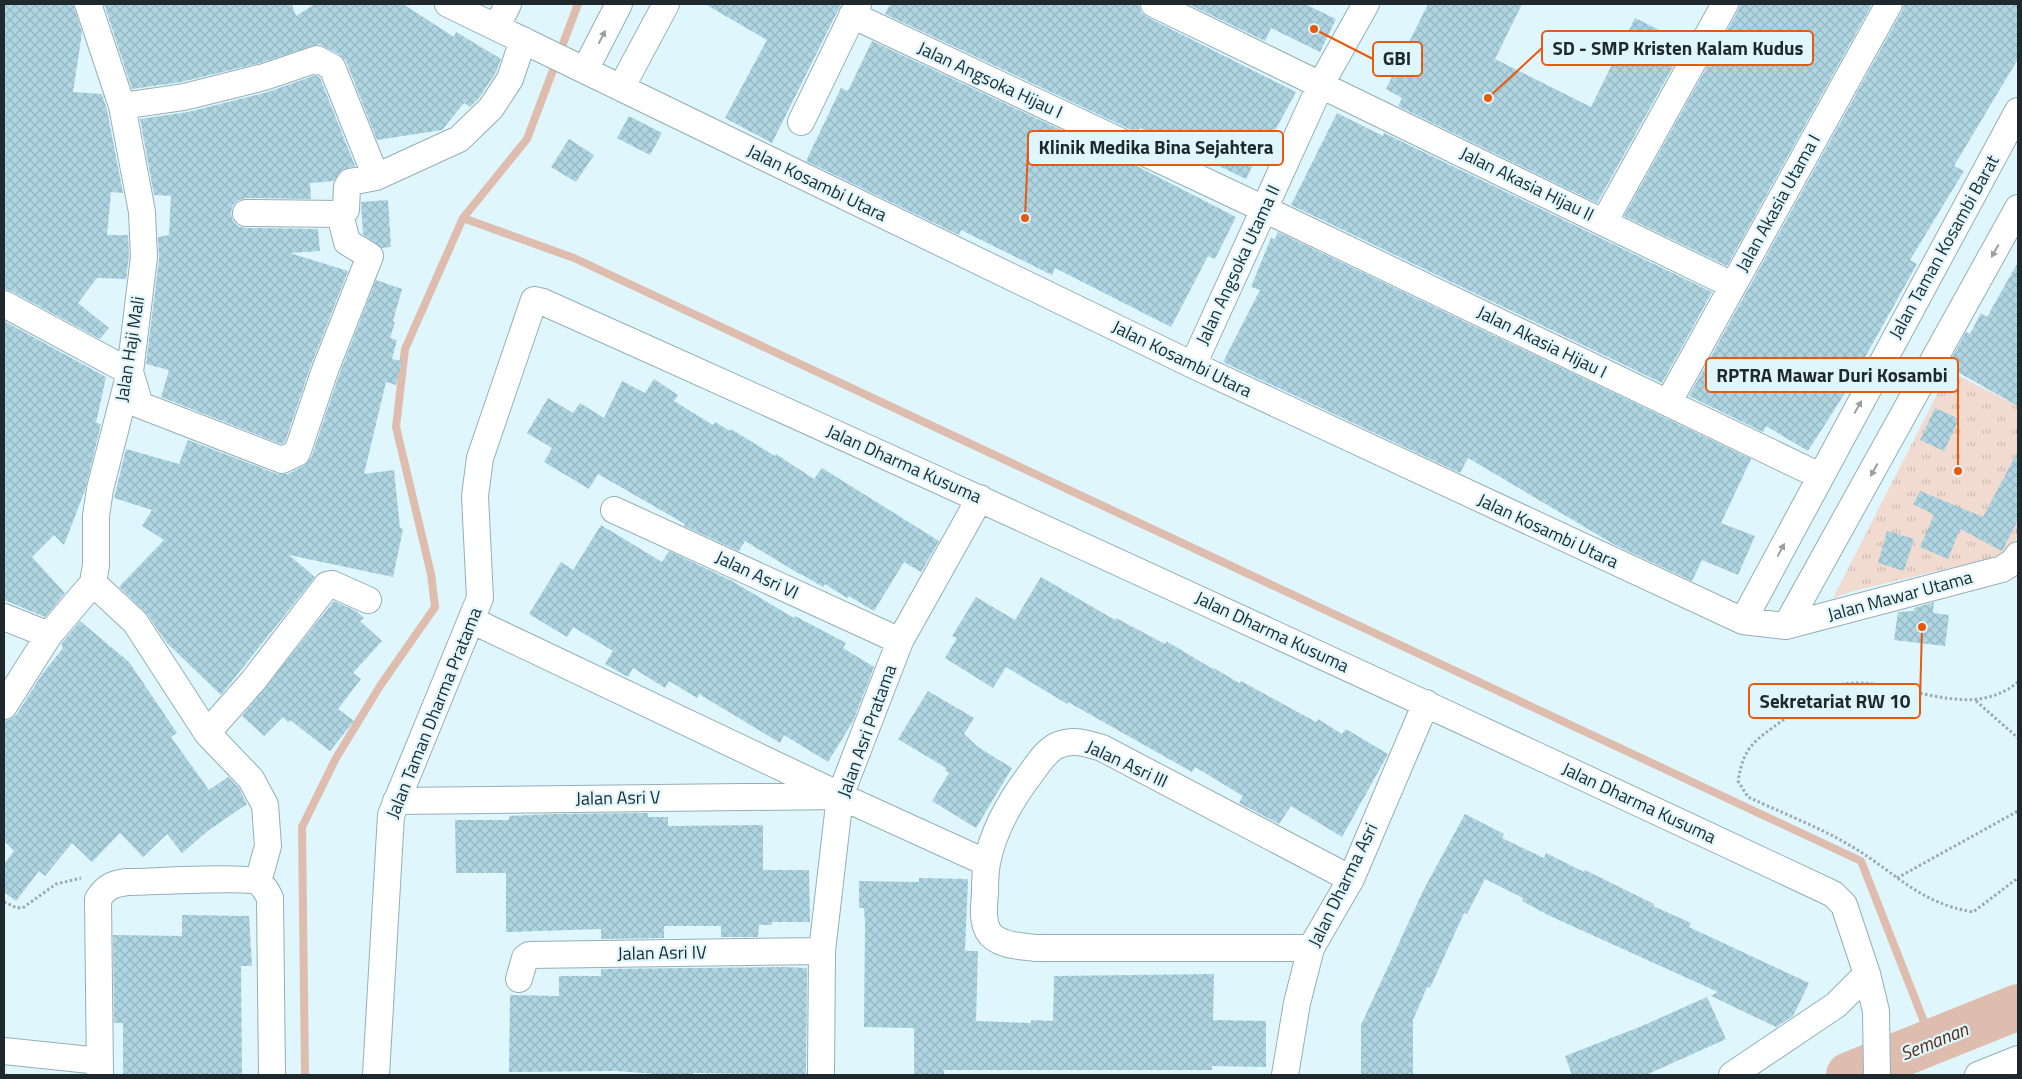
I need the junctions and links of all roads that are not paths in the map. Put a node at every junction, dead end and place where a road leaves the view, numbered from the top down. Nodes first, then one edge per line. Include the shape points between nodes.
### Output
1 (88, 4) edge
2 (448, 4) edge
3 (508, 4) edge
4 (619, 4) edge
5 (666, 4) edge
6 (1154, 4) edge
7 (1366, 4) edge
8 (1725, 4) edge
9 (1889, 4) edge
10 (855, 10) edge
11 (497, 27) junction
12 (527, 42) junction
13 (579, 67) junction
14 (1321, 84) junction
15 (621, 88) junction
16 (122, 106) junction
17 (2018, 111) edge
18 (801, 122) dead end
19 (376, 178) junction
20 (2018, 208) edge
21 (1264, 209) junction
22 (246, 213) dead end
23 (340, 214) junction
24 (1604, 222) junction
25 (1732, 285) junction
26 (534, 300) joint
27 (4, 304) edge
28 (1192, 365) junction
29 (130, 372) junction
30 (1668, 402) junction
31 (1820, 476) junction
32 (980, 498) junction
33 (614, 510) dead end
34 (2016, 558) edge
35 (93, 583) junction
36 (368, 600) dead end
37 (4, 617) edge
38 (471, 620) junction
39 (1743, 621) junction
40 (1786, 626) junction
41 (49, 635) junction
42 (900, 641) junction
43 (1426, 703) junction
44 (4, 706) edge
45 (207, 733) junction
46 (840, 796) junction
47 (396, 801) junction
48 (987, 863) junction
49 (1351, 879) junction
50 (258, 882) junction
51 (1311, 948) junction
52 (822, 951) junction
53 (1867, 974) junction
54 (519, 979) dead end
55 (4, 1051) edge
56 (2018, 1059) edge
57 (100, 1068) edge
58 (272, 1075) edge
59 (376, 1075) edge
60 (821, 1075) edge
61 (1285, 1075) edge
62 (1732, 1075) edge
63 (1876, 1075) edge
64 (1978, 1075) edge

1 - 16 street, Jalan Haji Mali
2 - 11 street, Jalan Kosambi Utara
3 - 11 street
13 -> 4 street
5 - 15 street
6 - 14 street, Jalan Akasia Hijau II
7 - 14 street, Jalan Angsoka Utama II
8 - 24 street
9 - 25 street, Jalan Akasia Utama I
10 - 18 street
10 - 21 street, Jalan Angsoka Hijau I
11 - 12 street, Jalan Kosambi Utara
12 - 13 street, Jalan Kosambi Utara
12 - 19 street via 510,79 485,114 459,139
13 - 15 street, Jalan Kosambi Utara
14 - 21 street, Jalan Angsoka Utama II
14 - 24 street, Jalan Akasia Hijau II
15 - 28 street, Jalan Kosambi Utara
16 - 19 street via 264,77 317,59 332,67
16 - 29 street, Jalan Haji Mali via 142,212 144,257
31 -> 17 street, Jalan Taman Kosambi Barat
19 - 23 street via 350,182 346,210
20 -> 40 street
21 - 28 street, Jalan Angsoka Utama II
21 - 30 street, Jalan Akasia Hijau I
22 - 23 street
23 - 29 street via 347,242 370,256 325,370 297,453 292,457 282,460 140,405
24 - 25 street, Jalan Akasia Hijau II
25 - 30 street, Jalan Akasia Utama I
26 - 32 street, Jalan Dharma Kusuma
26 - 38 street, Jalan Taman Dharma Pratama via 480,458 475,496 480,598
27 - 29 street
28 - 39 street, Jalan Kosambi Utara
29 - 35 street, Jalan Haji Mali via 100,489
30 - 31 street, Jalan Akasia Hijau I
39 -> 31 street, Jalan Taman Kosambi Barat
32 - 42 street, Jalan Asri Pratama
32 - 43 street, Jalan Dharma Kusuma
33 - 42 street, Jalan Asri VI
34 - 40 street, Jalan Mawar Utama via 2002,568
35 - 41 street
35 - 45 street via 135,622
36 - 45 street via 332,584 327,585 253,681
37 - 41 street
38 - 46 street, Jalan Asri V
38 - 47 street, Jalan Taman Dharma Pratama
39 - 40 street, Jalan Kosambi Utara
41 - 44 street
42 - 46 street, Jalan Asri Pratama
43 - 49 street, Jalan Dharma Asri
43 - 53 street, Jalan Dharma Kusuma via 1833,894 1844,904
45 - 50 street via 251,779 265,806 268,846
46 - 47 street, Jalan Asri V
46 - 48 street, Jalan Asri V
46 - 52 street, Jalan Asri Pratama
47 - 59 street, Jalan Taman Dharma Pratama via 390,823
48 - 49 street, Jalan Asri III via 1002,820 1016,793 1042,758 1056,746 1070,741 1102,748
48 - 51 street, Jalan Asri III via 983,916 988,931 1009,945 1036,948
49 - 51 street, Jalan Dharma Asri
50 - 57 street via 127,882 112,884 101,894
50 - 58 street via 270,898
51 - 61 street, Jalan Dharma Asri via 1297,1003
52 - 54 street, Jalan Asri IV via 529,955 525,958
52 - 60 street, Jalan Asri Pratama
53 - 62 street via 1836,1005
53 - 63 street, Jalan Dharma Kusuma via 1876,1011
55 - 57 street
56 - 64 street

